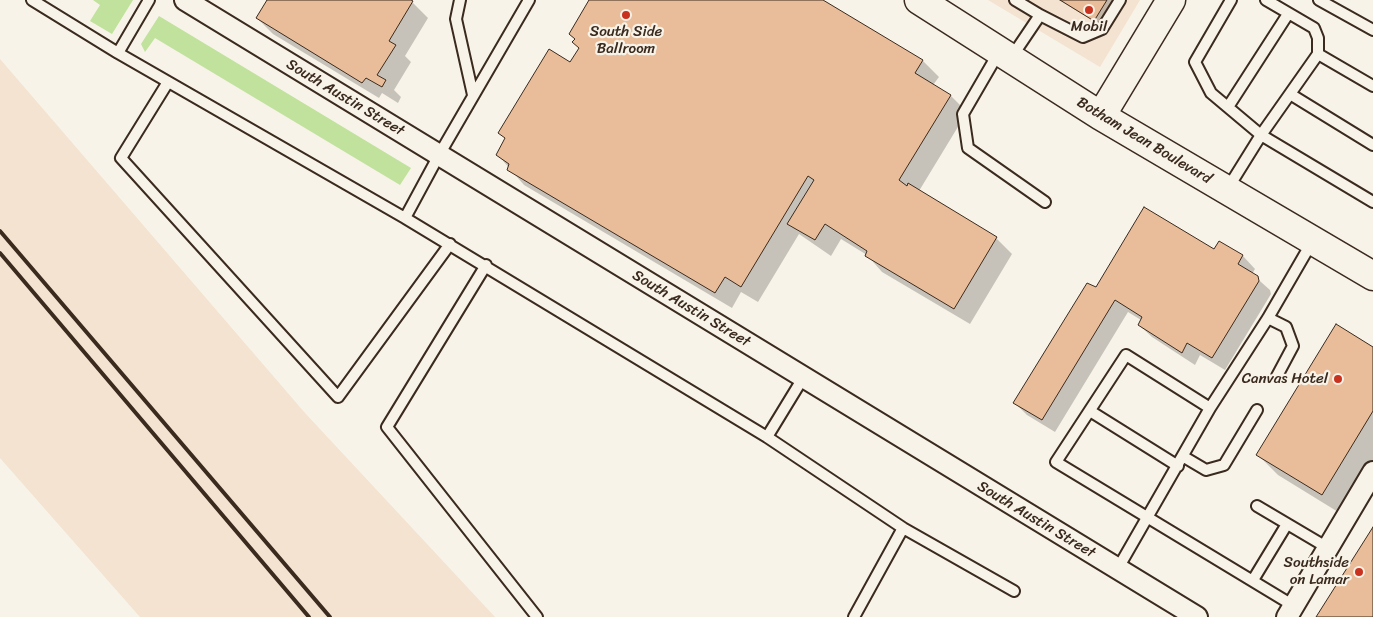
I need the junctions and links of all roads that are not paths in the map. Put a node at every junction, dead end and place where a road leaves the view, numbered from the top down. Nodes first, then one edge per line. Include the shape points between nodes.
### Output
1 (32, 0) edge
2 (149, 0) edge
3 (185, 0) edge
4 (460, 0) edge
5 (529, 0) edge
6 (919, 0) edge
7 (1015, 0) edge
8 (1120, 0) edge
9 (1231, 0) edge
10 (1266, 0) edge
11 (1319, 0) edge
12 (1169, 1) edge
13 (1288, 14) junction
14 (1040, 15) junction
15 (1373, 30) edge
16 (118, 53) junction
17 (1318, 54) junction
18 (1005, 55) junction
19 (168, 82) junction
20 (1373, 86) edge
21 (1290, 94) junction
22 (473, 95) junction
23 (1228, 107) junction
24 (1100, 116) junction
25 (1261, 134) junction
26 (1373, 145) edge
27 (439, 155) junction
28 (1227, 190) junction
29 (1046, 202) dead end
30 (1373, 202) edge
31 (405, 218) junction
32 (1313, 241) junction
33 (450, 244) junction
34 (486, 265) junction
35 (1373, 276) edge
36 (1268, 318) junction
37 (1277, 376) dead end
38 (803, 378) junction
39 (1210, 408) junction
40 (1257, 410) dead end
41 (1090, 411) junction
42 (767, 437) junction
43 (1184, 457) junction
44 (1178, 466) junction
45 (1373, 472) edge
46 (1257, 506) dead end
47 (1148, 518) junction
48 (1287, 524) junction
49 (903, 528) junction
50 (1328, 548) junction
51 (1118, 570) junction
52 (1253, 580) junction
53 (1014, 592) dead end
54 (1290, 612) edge
55 (537, 617) edge
56 (854, 617) edge
57 (1197, 617) edge

1 - 16 lane
2 - 16 lane
3 - 27 street, South Austin Street
4 - 22 lane via 456,19
5 - 22 lane
6 - 18 main road, Botham Jean Boulevard
7 - 14 lane
8 - 14 lane via 1102,30 1083,37
9 - 23 lane via 1195,62 1211,93
10 - 13 lane
11 - 15 lane
12 - 24 main road
13 - 17 lane via 1314,28
13 - 23 lane
14 - 18 lane
16 - 19 lane
17 - 20 lane
17 - 21 lane
18 - 24 main road, Botham Jean Boulevard
18 - 29 lane via 963,114 968,148
19 - 31 lane
19 - 33 lane via 121,158 338,398
21 - 25 lane
21 - 26 lane
22 - 27 lane
23 - 25 lane
24 - 28 main road, Botham Jean Boulevard
25 - 28 lane
25 - 30 lane
27 - 31 lane
27 - 38 street, South Austin Street
28 - 32 main road, Botham Jean Boulevard
31 - 33 lane
32 - 35 main road, Botham Jean Boulevard
32 - 36 lane
33 - 34 lane
34 - 42 lane
34 - 55 lane via 387,428
36 - 37 lane via 1286,327 1294,346
36 - 39 lane
38 - 42 lane
38 - 51 street, South Austin Street
39 - 41 lane via 1126,356
39 - 43 lane
40 - 43 lane via 1224,465 1206,470
41 - 44 lane
41 - 47 lane via 1056,462
42 - 49 lane
43 - 44 lane
44 - 47 lane
45 - 50 street
46 - 48 lane
47 - 51 lane
47 - 52 lane
48 - 50 lane
48 - 52 lane
49 - 53 lane
49 - 56 lane
50 - 54 street
51 - 57 street, South Austin Street
52 - 54 lane

